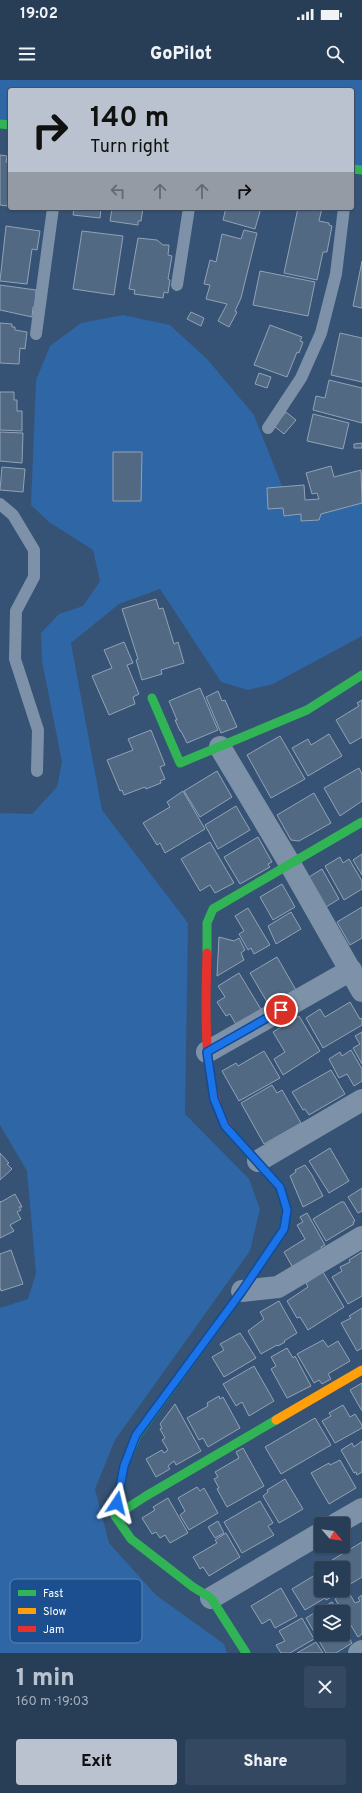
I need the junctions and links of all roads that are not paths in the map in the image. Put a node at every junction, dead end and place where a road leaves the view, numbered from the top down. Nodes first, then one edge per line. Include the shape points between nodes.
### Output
1 (53, 210) edge
2 (189, 210) edge
3 (344, 210) edge
4 (177, 285) dead end
5 (36, 334) dead end
6 (268, 428) dead end
7 (0, 504) edge
8 (362, 675) edge
9 (152, 698) dead end
10 (220, 747) junction
11 (37, 771) dead end
12 (362, 822) edge
13 (290, 864) junction
14 (350, 970) junction
15 (362, 991) edge
16 (207, 1052) junction
17 (362, 1100) edge
18 (258, 1161) junction
19 (362, 1237) edge
20 (242, 1291) junction
21 (362, 1370) edge
22 (362, 1509) edge
23 (115, 1516) junction
24 (348, 1517) edge
25 (314, 1537) edge
26 (211, 1598) junction
27 (362, 1651) edge
28 (246, 1653) edge
29 (359, 1653) edge

1 - 5 lane
2 - 4 lane
3 - 6 lane via 336,274 321,334 301,378
7 - 11 lane via 13,515 34,550 34,577 16,611 15,658 38,730
8 - 10 street via 307,710
9 - 10 street via 180,763
10 - 13 street
12 - 13 street
13 - 14 street
13 - 16 street via 213,909 207,923
14 - 15 street
14 - 16 street
16 - 18 street via 214,1099 225,1126
17 - 18 street
18 - 20 street via 280,1187 287,1210 284,1229
19 - 20 street via 278,1287
20 - 23 street via 136,1435 124,1466
21 - 23 street
22 - 24 street
23 - 26 street via 131,1539
25 - 26 street
26 - 28 street
27 - 29 street

